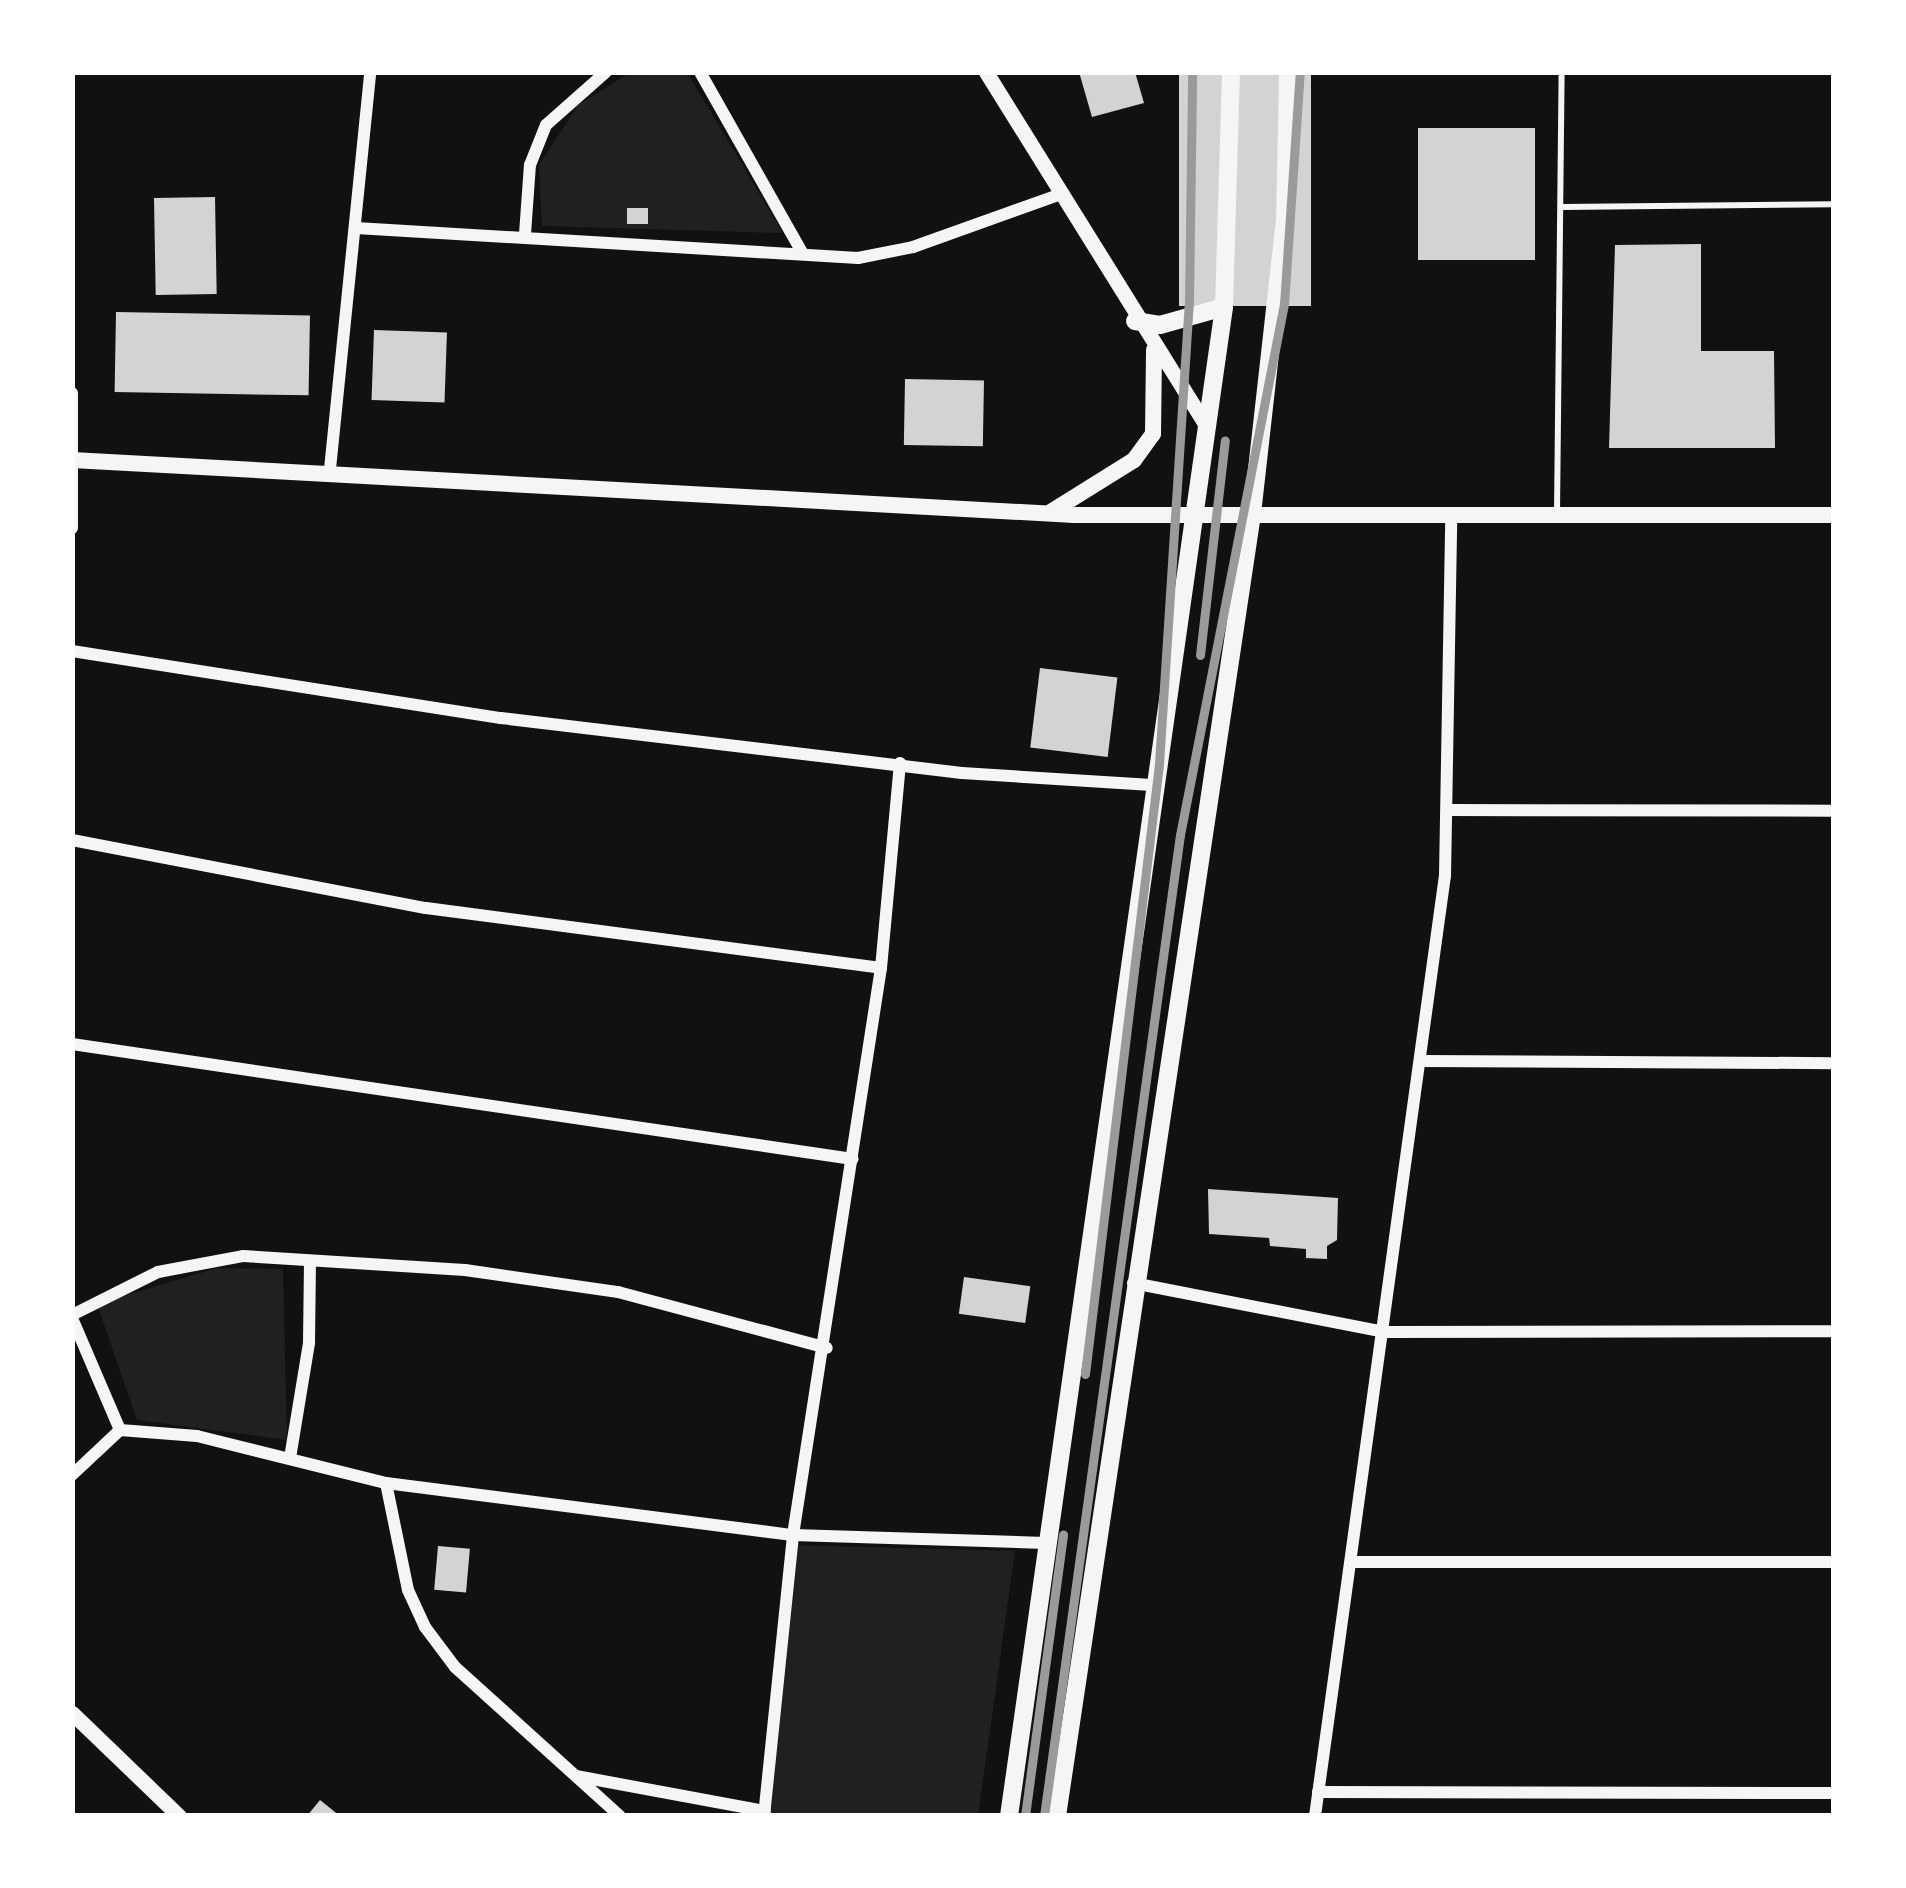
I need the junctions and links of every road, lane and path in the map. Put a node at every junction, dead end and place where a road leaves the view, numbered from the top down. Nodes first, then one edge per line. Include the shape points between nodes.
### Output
1 (370, 72) edge
2 (606, 72) edge
3 (700, 72) edge
4 (986, 72) edge
5 (1232, 72) edge
6 (1288, 72) edge
7 (1562, 72) edge
8 (1058, 195) junction
9 (1834, 204) edge
10 (1562, 207) junction
11 (356, 228) junction
12 (525, 234) junction
13 (802, 252) junction
14 (1224, 307) junction
15 (1135, 321) junction
16 (1154, 350) junction
17 (72, 393) edge
18 (1207, 428) junction
19 (74, 460) edge
20 (330, 469) junction
21 (1192, 512) junction
22 (1048, 514) junction
23 (1252, 514) junction
24 (1834, 515) edge
25 (1450, 517) junction
26 (1557, 517) junction
27 (72, 528) edge
28 (72, 651) edge
29 (900, 763) junction
30 (1152, 784) junction
31 (1450, 810) junction
32 (1834, 812) edge
33 (72, 840) edge
34 (881, 968) junction
35 (72, 1044) edge
36 (1421, 1061) junction
37 (1834, 1063) edge
38 (853, 1160) junction
39 (310, 1261) junction
40 (1132, 1283) junction
41 (72, 1317) edge
42 (1834, 1331) edge
43 (1384, 1332) junction
44 (827, 1348) junction
45 (120, 1430) junction
46 (290, 1458) junction
47 (72, 1475) edge
48 (386, 1483) junction
49 (793, 1535) junction
50 (1045, 1543) junction
51 (1351, 1562) junction
52 (1834, 1562) edge
53 (72, 1713) edge
54 (575, 1776) junction
55 (1318, 1792) junction
56 (1834, 1793) edge
57 (764, 1814) edge
58 (179, 1816) edge
59 (620, 1816) edge
60 (1009, 1816) edge
61 (1057, 1816) edge
62 (1315, 1816) edge

1 - 11 street
2 - 12 street via 546,125 530,165
3 - 13 street
4 - 8 street
5 - 14 main road
6 - 23 main road via 1285,221
7 - 10 lane
8 - 13 street via 913,247 858,258
8 - 15 street
9 - 10 lane
10 - 26 lane
11 - 12 street
11 - 20 street
12 - 13 street
14 - 15 main road via 1160,325
14 - 18 main road
15 - 16 street
16 - 18 street
16 - 22 main road via 1153,434 1134,460
17 - 19 street
18 - 21 main road
19 - 20 main road
19 - 27 street
20 - 22 main road
21 - 22 main road
21 - 23 main road
21 - 30 main road
23 - 25 main road
23 - 40 main road
24 - 26 main road
25 - 26 main road
25 - 31 street
28 - 29 street via 501,718
29 - 30 street
29 - 34 street
30 - 50 main road
31 - 32 street
31 - 36 street
33 - 34 street via 426,908
34 - 38 street
35 - 38 street
36 - 37 street
36 - 43 street
38 - 44 street
39 - 41 street via 214,1259 158,1272
39 - 44 street via 465,1270 618,1292
39 - 46 street via 308,1343
40 - 43 street
40 - 61 main road
41 - 45 street
42 - 43 street
43 - 51 street
44 - 49 street
45 - 46 street via 197,1436
45 - 47 street
46 - 48 street
48 - 49 street
48 - 54 street via 408,1590 425,1627 455,1667
49 - 50 street
49 - 57 street
50 - 60 main road
51 - 52 street
51 - 55 street
53 - 58 street
54 - 57 street
54 - 59 street
55 - 56 street
55 - 62 street

